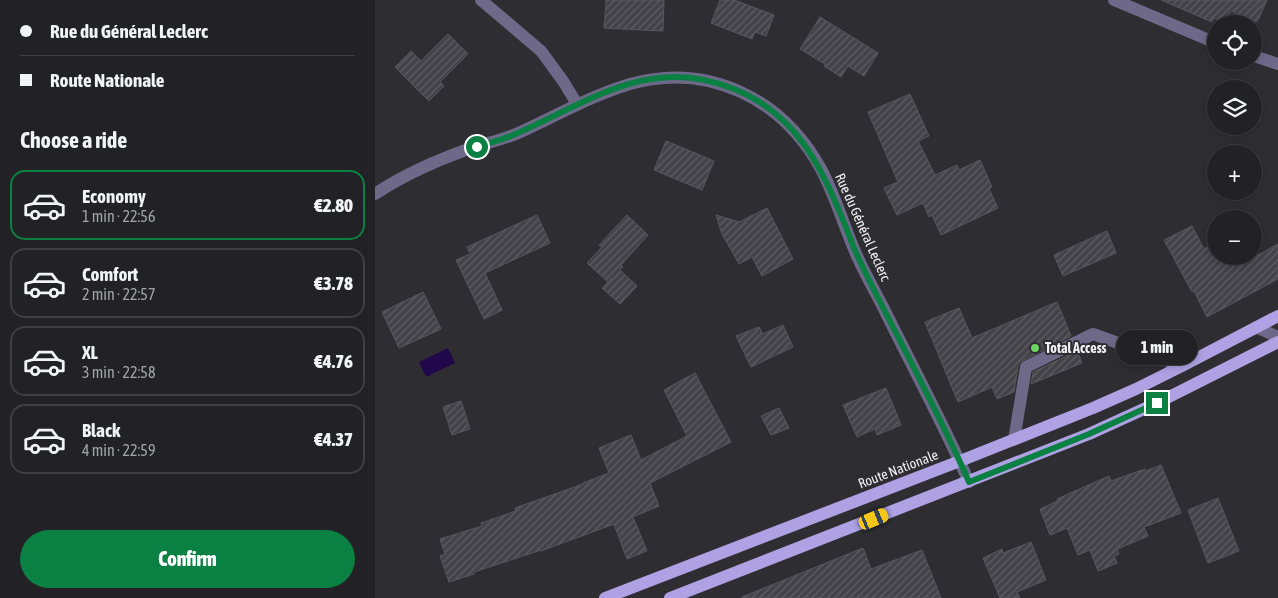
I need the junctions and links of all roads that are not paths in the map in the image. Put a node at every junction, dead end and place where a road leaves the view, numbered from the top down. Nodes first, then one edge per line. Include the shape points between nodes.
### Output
1 (481, 0) edge
2 (1115, 0) edge
3 (1207, 40) edge
4 (1262, 59) edge
5 (1278, 64) edge
6 (577, 104) junction
7 (375, 194) edge
8 (1278, 316) edge
9 (1256, 327) junction
10 (1278, 337) edge
11 (1278, 342) edge
12 (1182, 366) junction
13 (1013, 440) junction
14 (960, 461) junction
15 (969, 482) junction
16 (605, 598) edge
17 (670, 598) edge

1 - 6 street via 541,51
2 - 3 street
4 - 5 street
6 - 7 street, Rue du Général Leclerc via 512,136 465,150 408,174
6 - 14 street, Rue du Général Leclerc via 631,84 683,77 719,83 736,90 759,101 784,121 799,136 820,168 857,255
8 - 9 main road, Route Nationale
9 - 10 street
9 - 12 main road, Route Nationale
11 - 15 main road via 1135,414
12 - 13 main road, Route Nationale
12 - 13 street via 1093,334 1026,366
13 - 14 main road, Route Nationale
14 - 15 street, Rue du Général Leclerc
14 - 16 main road, Route Nationale
15 - 17 main road

